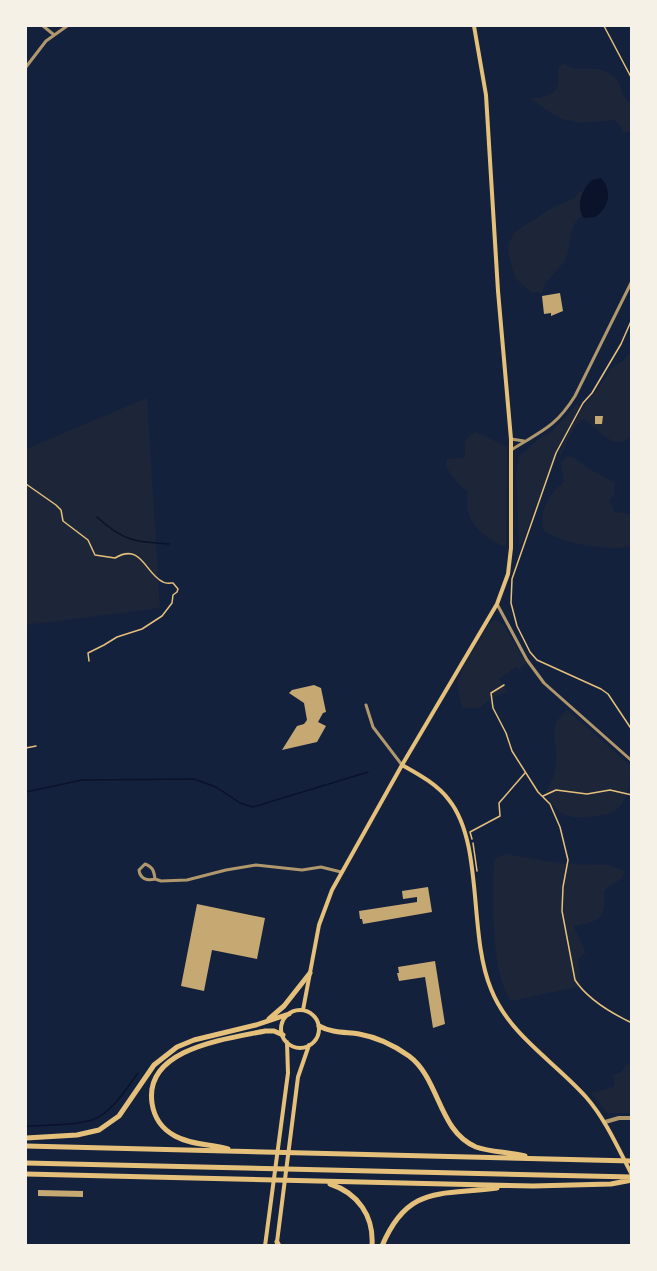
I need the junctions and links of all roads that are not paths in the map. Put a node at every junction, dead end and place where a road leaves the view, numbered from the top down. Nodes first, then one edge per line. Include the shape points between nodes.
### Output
1 (43, 26) edge
2 (67, 26) edge
3 (474, 26) edge
4 (53, 35) junction
5 (26, 67) edge
6 (632, 281) edge
7 (511, 439) junction
8 (526, 441) junction
9 (511, 450) junction
10 (497, 604) junction
11 (366, 705) dead end
12 (632, 761) edge
13 (402, 765) junction
14 (341, 872) junction
15 (155, 879) junction
16 (310, 973) junction
17 (303, 1010) junction
18 (289, 1014) junction
19 (259, 1024) junction
20 (319, 1026) junction
21 (283, 1035) junction
22 (287, 1042) junction
23 (309, 1045) junction
24 (632, 1118) edge
25 (605, 1122) junction
26 (26, 1138) edge
27 (26, 1146) edge
28 (236, 1151) junction
29 (535, 1159) junction
30 (632, 1161) edge
31 (26, 1163) edge
32 (26, 1174) edge
33 (632, 1177) edge
34 (323, 1182) junction
35 (513, 1185) junction
36 (278, 1244) edge
37 (264, 1245) edge
38 (372, 1245) edge
39 (382, 1245) edge

1 - 4 street
2 - 4 street
3 - 7 main road via 486,95
4 - 5 street
6 - 8 street via 570,404 548,428
7 - 8 street
7 - 9 main road
8 - 9 street
9 - 10 main road via 510,555
10 - 12 street via 544,683
10 - 13 main road
11 - 13 street via 373,727
13 - 14 main road
13 - 25 main road via 444,794 462,824 483,963 496,1000 517,1030 576,1086
14 - 15 street via 321,867 303,870 256,865 187,880
14 - 16 main road via 319,925
15 - 15 street via 142,878 141,866 150,866
16 - 17 main road
16 - 19 highway via 284,1006
17 - 18 main road
17 - 20 main road
18 - 19 highway
18 - 21 main road via 283,1023
19 - 26 highway via 194,1040 170,1051 153,1067 121,1114 99,1130 81,1135
20 - 23 main road
20 - 29 highway via 332,1032 373,1037 406,1054 424,1072 450,1124 465,1141 483,1149
21 - 22 main road
21 - 28 highway via 265,1031 194,1048 170,1061 155,1080 153,1107 165,1129 188,1141
22 - 23 main road via 298,1047
22 - 37 main road via 289,1065
23 - 36 main road via 298,1077
24 - 25 street
25 - 33 main road
27 - 28 highway
28 - 29 highway
29 - 30 highway
31 - 33 highway
32 - 34 highway
33 - 35 highway via 611,1184
34 - 35 highway
34 - 38 highway via 346,1191 360,1204 370,1222
35 - 39 highway via 422,1198 400,1214

